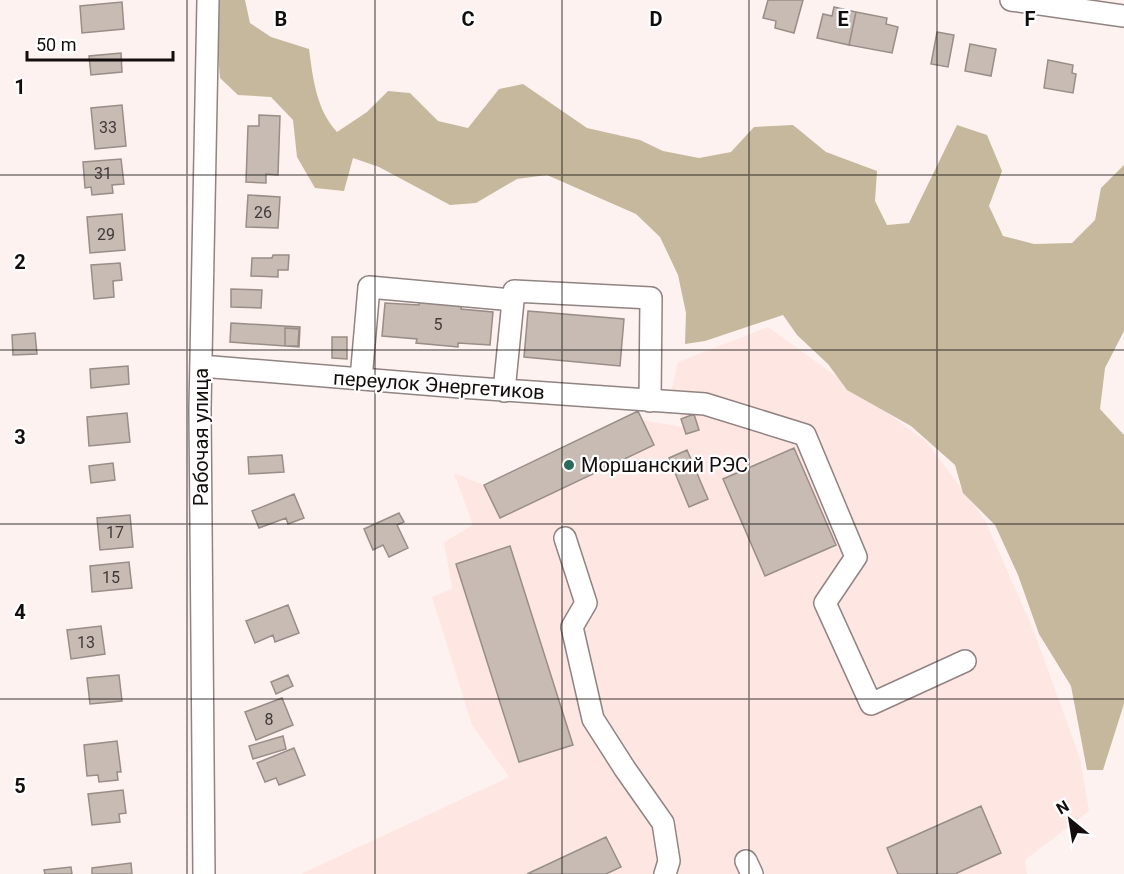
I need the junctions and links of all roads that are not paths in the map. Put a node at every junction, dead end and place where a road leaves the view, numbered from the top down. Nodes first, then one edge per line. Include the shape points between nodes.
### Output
1 (208, 0) edge
2 (1011, 0) edge
3 (1124, 16) edge
4 (513, 300) junction
5 (201, 366) junction
6 (361, 379) junction
7 (504, 391) junction
8 (650, 401) junction
9 (565, 538) dead end
10 (965, 661) dead end
11 (204, 874) edge
12 (665, 874) edge

1 - 5 street, Рабочая улица
2 - 3 street
4 - 6 street via 369,287
4 - 7 street
4 - 8 street via 514,291 651,298
5 - 6 street, переулок Энергетиков
5 - 11 street, Рабочая улица
6 - 7 street, переулок Энергетиков
7 - 8 street, переулок Энергетиков
8 - 10 street, переулок Энергетиков via 705,404 805,435 856,557 825,603 871,704
9 - 12 street via 586,603 572,627 593,719 663,823 669,861

